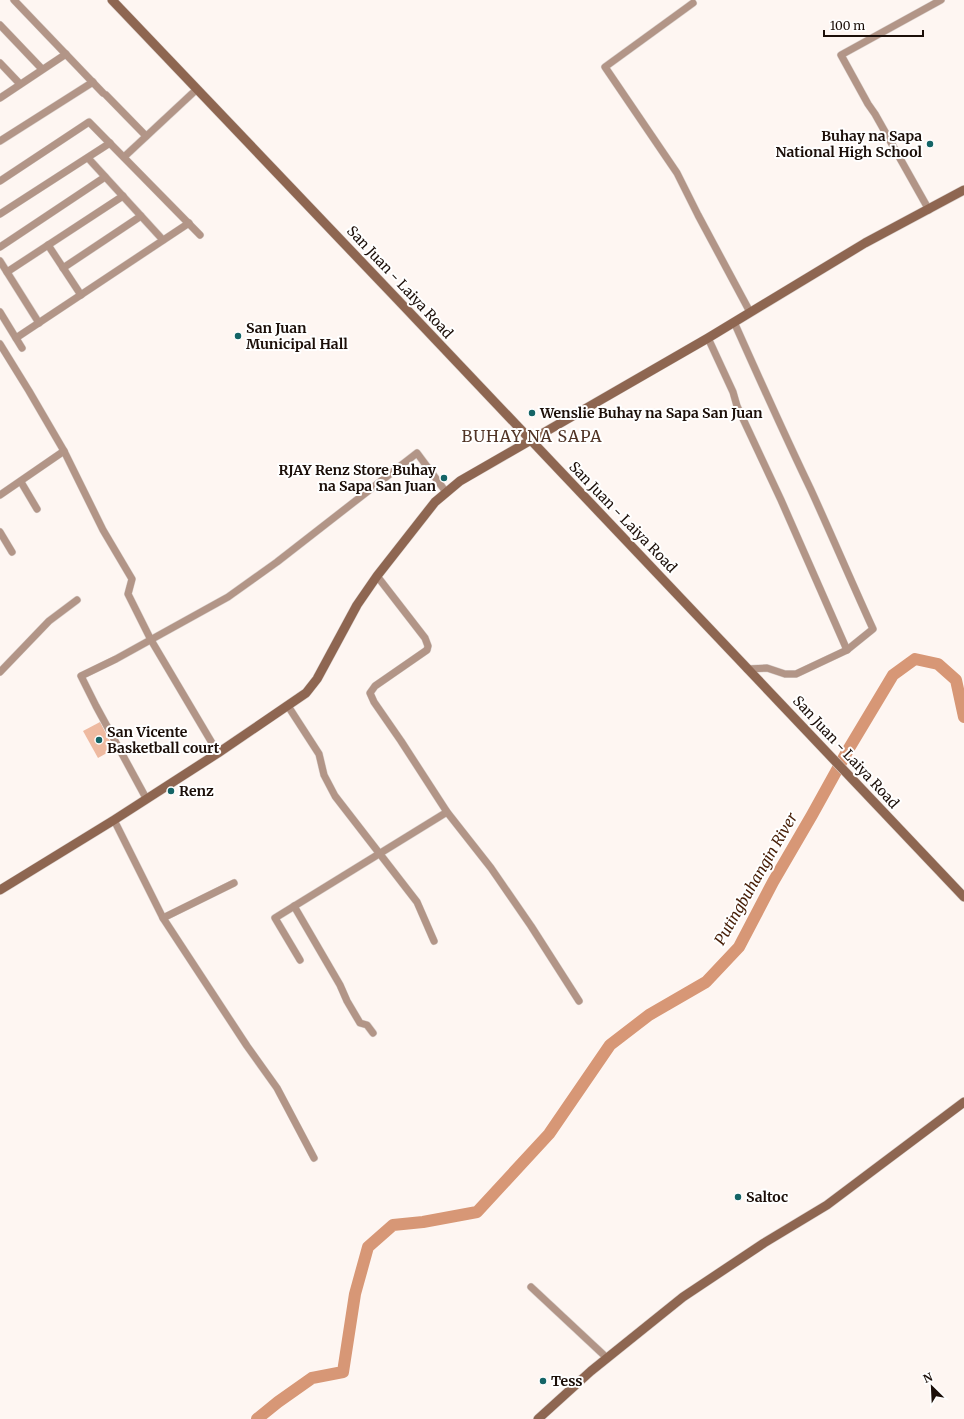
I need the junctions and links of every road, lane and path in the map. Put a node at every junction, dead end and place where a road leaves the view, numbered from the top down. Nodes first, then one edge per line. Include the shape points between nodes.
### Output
1 (14, 0) edge
2 (112, 0) edge
3 (941, 0) edge
4 (693, 3) dead end
5 (0, 25) edge
6 (66, 54) junction
7 (0, 64) edge
8 (42, 70) junction
9 (93, 82) junction
10 (20, 84) junction
11 (197, 89) junction
12 (0, 98) edge
13 (146, 136) junction
14 (0, 141) edge
15 (110, 143) junction
16 (124, 157) junction
17 (88, 158) junction
18 (105, 178) junction
19 (0, 181) edge
20 (964, 190) edge
21 (123, 196) junction
22 (929, 210) junction
23 (0, 214) edge
24 (141, 216) junction
25 (189, 223) junction
26 (200, 235) dead end
27 (164, 240) junction
28 (48, 245) junction
29 (0, 247) edge
30 (0, 261) edge
31 (63, 268) junction
32 (7, 272) junction
33 (81, 295) junction
34 (0, 312) edge
35 (750, 312) junction
36 (734, 322) junction
37 (39, 323) junction
38 (16, 338) junction
39 (708, 338) junction
40 (0, 344) edge
41 (22, 348) dead end
42 (531, 440) junction
43 (64, 451) junction
44 (20, 482) junction
45 (446, 492) junction
46 (0, 495) edge
47 (37, 509) dead end
48 (0, 532) edge
49 (12, 552) dead end
50 (377, 576) junction
51 (77, 600) dead end
52 (151, 640) junction
53 (847, 650) junction
54 (747, 668) junction
55 (0, 672) edge
56 (288, 706) junction
57 (218, 753) junction
58 (146, 798) junction
59 (447, 812) junction
60 (114, 820) junction
61 (380, 853) junction
62 (234, 882) dead end
63 (0, 890) edge
64 (964, 897) edge
65 (294, 906) junction
66 (163, 918) junction
67 (434, 941) dead end
68 (300, 960) dead end
69 (579, 1001) dead end
70 (373, 1033) dead end
71 (964, 1102) edge
72 (314, 1158) dead end
73 (531, 1287) dead end
74 (607, 1358) junction
75 (538, 1419) edge

1 - 6 street
2 - 11 street, San Juan - Laiya Road
3 - 22 street via 841,55
4 - 35 street via 605,67 677,173
5 - 8 street
6 - 8 street
6 - 9 street
7 - 10 street
8 - 10 street
9 - 13 street
9 - 14 street
10 - 12 street
11 - 13 street
11 - 42 street, San Juan - Laiya Road
13 - 16 street
15 - 16 street
15 - 17 street
15 - 19 street via 89,122
16 - 25 street
17 - 18 street
17 - 23 street
18 - 21 street
18 - 29 street
20 - 22 street
21 - 24 street
21 - 28 street
22 - 35 street via 865,243
24 - 27 street
24 - 31 street
25 - 26 street
25 - 27 street
27 - 33 street
28 - 31 street
28 - 32 street
30 - 32 street
31 - 33 street
32 - 37 street
33 - 37 street
34 - 38 street
35 - 36 street
36 - 39 street
36 - 53 street via 873,629
37 - 38 street
38 - 41 street
39 - 42 street
39 - 53 street via 733,392 736,406 781,500
40 - 43 street
42 - 45 street via 460,481
42 - 54 street, San Juan - Laiya Road
43 - 44 street
43 - 52 street via 103,530 132,579 128,594
44 - 46 street
44 - 47 street
45 - 50 street via 435,502
45 - 52 street via 417,453 228,597
48 - 49 street
50 - 56 street via 357,606 318,679 306,693
50 - 59 street via 425,638 428,646 427,650 370,692 374,702
51 - 55 street via 49,621
52 - 57 street
52 - 58 street via 81,676
53 - 54 street via 796,674 786,674 767,668
54 - 64 street, San Juan - Laiya Road
56 - 57 street
56 - 61 street via 319,754 324,775 335,796
57 - 58 street
58 - 60 street
59 - 61 street
59 - 69 street via 492,868
60 - 63 street
60 - 66 street
61 - 65 street
61 - 67 street via 417,902
62 - 66 street
65 - 68 street via 275,918
65 - 70 street via 360,1023 367,1025
66 - 72 street via 277,1088
71 - 74 street via 827,1205 683,1297
73 - 74 street
74 - 75 street

